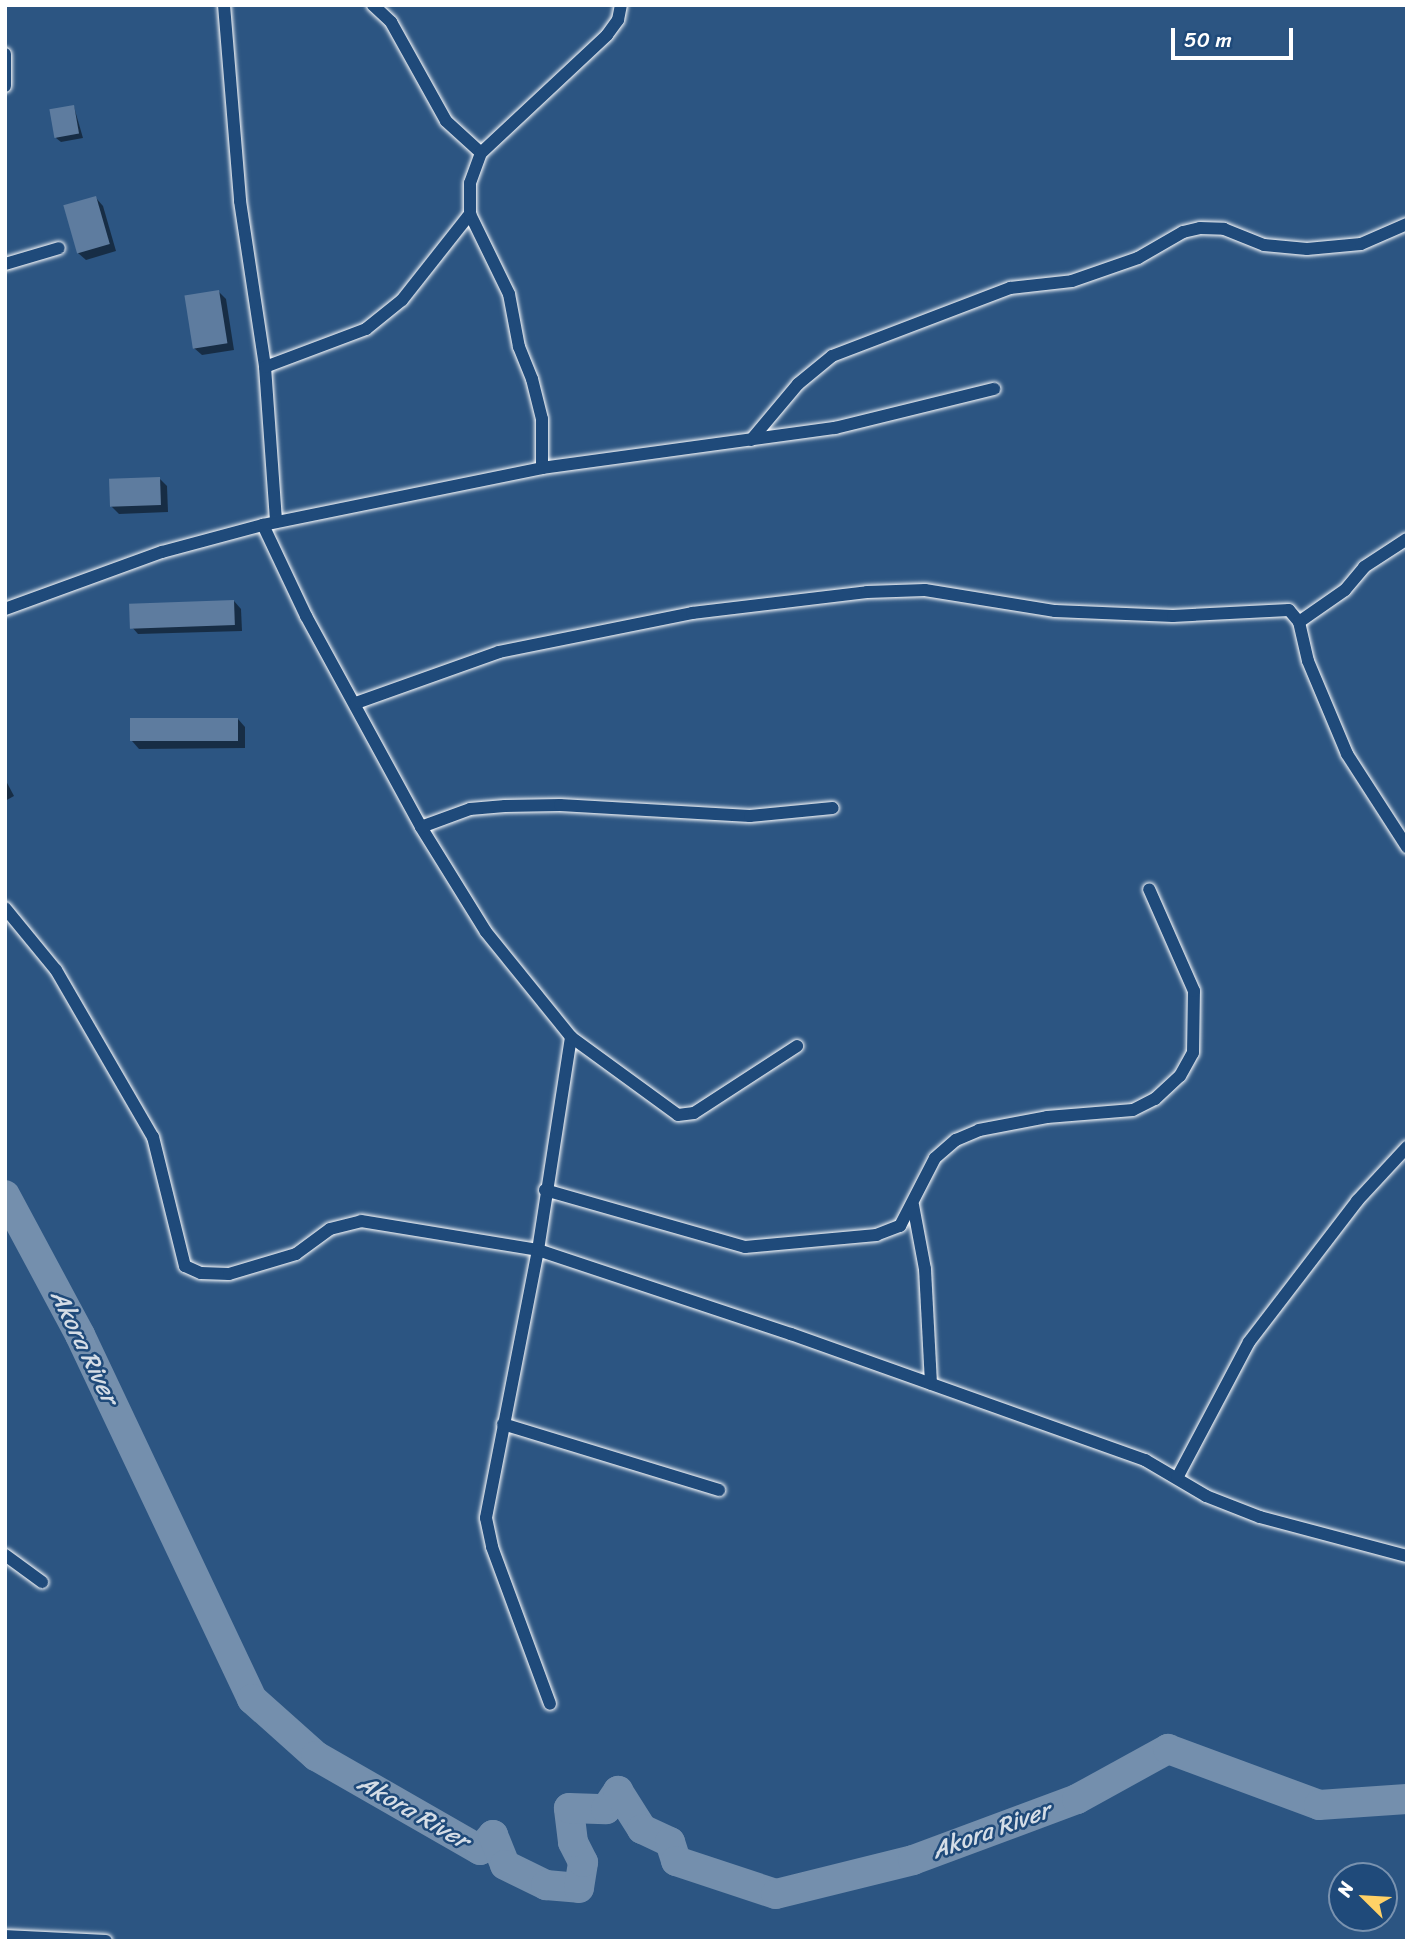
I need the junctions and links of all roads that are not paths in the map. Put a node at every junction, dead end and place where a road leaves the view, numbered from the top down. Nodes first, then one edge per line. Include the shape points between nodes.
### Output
1 (224, 5) edge
2 (373, 5) edge
3 (621, 5) edge
4 (5, 54) edge
5 (5, 86) edge
6 (481, 153) junction
7 (470, 214) junction
8 (1407, 224) edge
9 (59, 248) dead end
10 (5, 264) edge
11 (265, 367) junction
12 (993, 389) dead end
13 (751, 440) junction
14 (542, 468) junction
15 (276, 522) junction
16 (262, 525) junction
17 (1407, 539) edge
18 (5, 608) edge
19 (1299, 622) junction
20 (356, 703) junction
21 (833, 808) dead end
22 (421, 827) junction
23 (1407, 848) edge
24 (1149, 889) dead end
25 (5, 908) edge
26 (571, 1037) junction
27 (797, 1046) dead end
28 (1407, 1147) edge
29 (545, 1190) junction
30 (913, 1205) junction
31 (538, 1250) junction
32 (931, 1384) junction
33 (503, 1424) junction
34 (1177, 1478) junction
35 (719, 1490) dead end
36 (5, 1555) edge
37 (1407, 1556) edge
38 (41, 1583) dead end
39 (550, 1704) dead end
40 (5, 1936) edge
41 (106, 1941) edge

1 - 11 street via 240,201
2 - 6 street via 397,32 446,121
3 - 6 street via 607,35
4 - 5 street
6 - 7 street via 470,183
7 - 11 street via 402,300 366,328
7 - 14 street via 509,294 542,419
8 - 13 street via 1361,244 1307,249 1264,245 1224,229 1200,228 1183,232 1138,258 1072,281 1010,288 832,356 798,384
9 - 10 street
11 - 15 street
12 - 13 street via 892,416
13 - 14 street
14 - 15 street
15 - 16 street
16 - 18 street via 162,552
16 - 20 street via 306,616
17 - 19 street via 1364,567 1345,590
19 - 20 street via 1289,610 1280,609 1173,616 1055,611 925,590 867,592 692,614 499,652
19 - 23 street via 1308,661 1347,754
20 - 22 street
21 - 22 street via 750,816 505,806 470,809
22 - 26 street via 486,932
24 - 30 street via 1194,991 1193,1054 1180,1076 1133,1110 1047,1117 979,1130 956,1140 935,1158
25 - 31 street via 56,970 153,1137 185,1266 201,1273 229,1274 296,1254 330,1229 361,1221
26 - 27 street via 678,1115 694,1113
26 - 29 street
28 - 34 street via 1357,1201 1249,1342
29 - 30 street via 745,1247 876,1235 900,1226
29 - 31 street
30 - 32 street via 925,1269
31 - 32 street
31 - 33 street
32 - 34 street via 1145,1460
33 - 35 street
33 - 39 street via 486,1518 492,1547
34 - 37 street via 1206,1496 1260,1517
36 - 38 street
40 - 41 street

